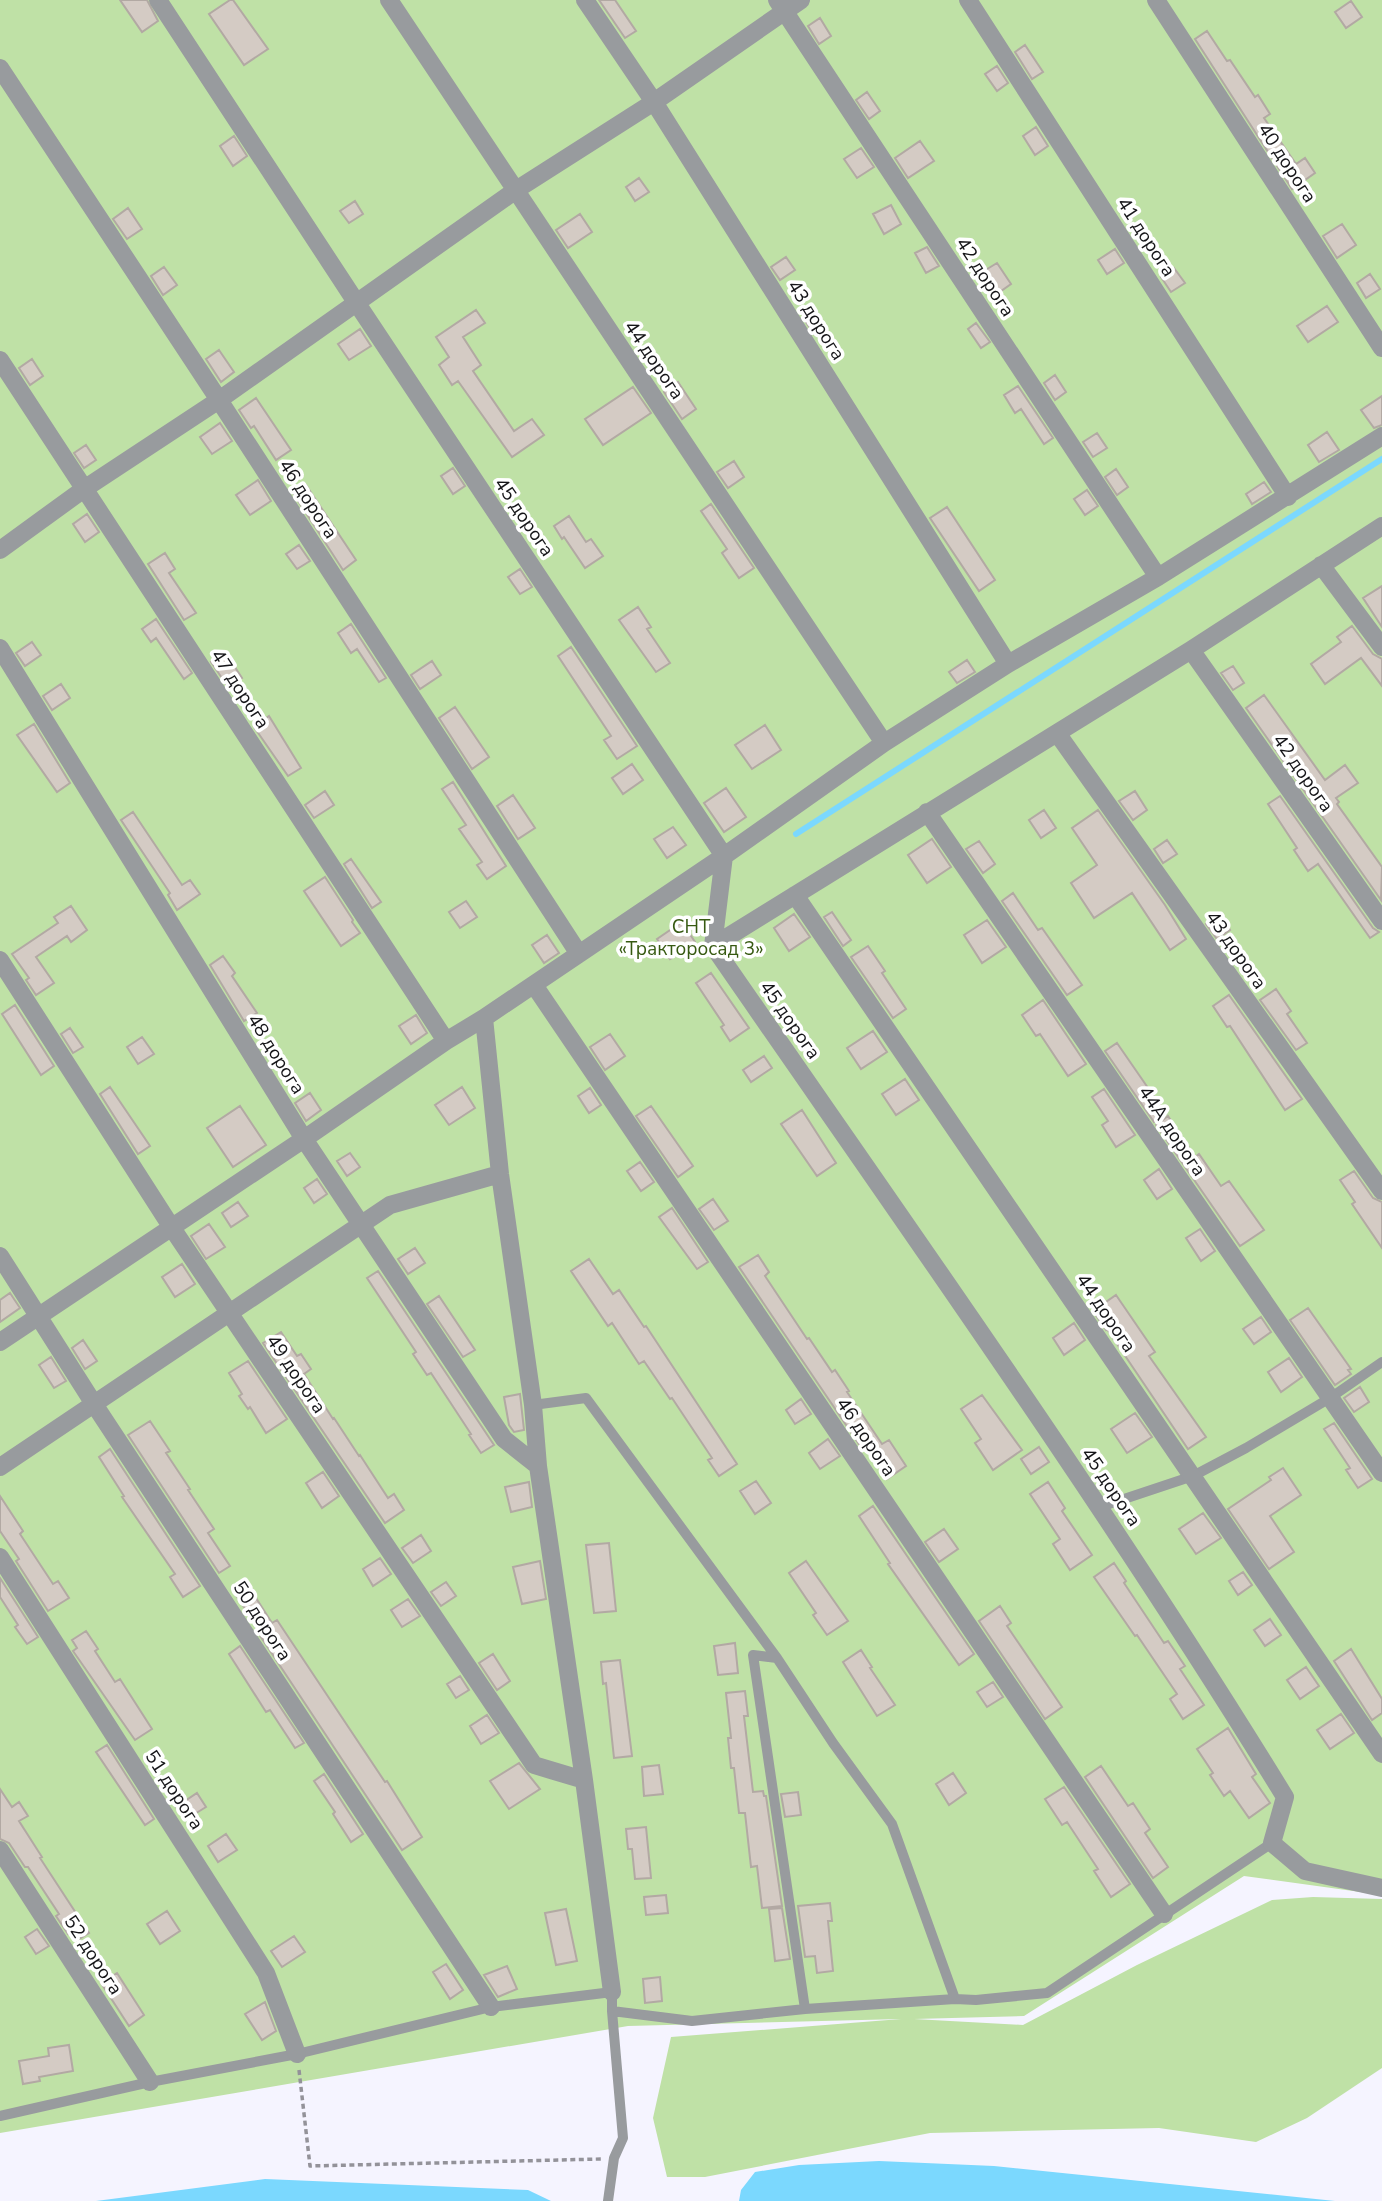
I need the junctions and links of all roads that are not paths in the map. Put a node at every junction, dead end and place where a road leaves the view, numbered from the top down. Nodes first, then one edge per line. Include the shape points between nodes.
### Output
1 (158, 0) edge
2 (389, 0) edge
3 (585, 0) edge
4 (801, 0) edge
5 (968, 0) edge
6 (1156, 0) edge
7 (781, 6) edge
8 (0, 68) edge
9 (654, 102) junction
10 (516, 190) junction
11 (356, 302) junction
12 (1382, 348) edge
13 (0, 360) edge
14 (219, 400) junction
15 (1382, 436) edge
16 (84, 489) junction
17 (1288, 497) junction
18 (1382, 526) edge
19 (0, 550) edge
20 (1321, 565) junction
21 (1158, 577) junction
22 (1382, 647) edge
23 (0, 648) edge
24 (1191, 650) junction
25 (1009, 664) junction
26 (1057, 733) junction
27 (884, 743) junction
28 (927, 812) junction
29 (724, 856) junction
30 (795, 895) junction
31 (1382, 921) edge
32 (713, 946) junction
33 (579, 954) junction
34 (0, 960) edge
35 (534, 985) junction
36 (484, 1018) junction
37 (446, 1041) junction
38 (304, 1139) junction
39 (500, 1174) junction
40 (1382, 1191) edge
41 (361, 1225) junction
42 (172, 1228) junction
43 (0, 1256) edge
44 (230, 1314) junction
45 (38, 1317) junction
46 (0, 1342) edge
47 (1382, 1362) edge
48 (1329, 1398) junction
49 (94, 1404) junction
50 (533, 1405) junction
51 (538, 1466) junction
52 (0, 1467) edge
53 (1382, 1473) edge
54 (1193, 1476) junction
55 (1100, 1507) junction
56 (0, 1556) edge
57 (777, 1658) junction
58 (1382, 1754) edge
59 (584, 1780) junction
60 (1272, 1843) junction
61 (0, 1850) edge
62 (1382, 1888) edge
63 (1164, 1914) junction
64 (612, 1992) junction
65 (955, 1999) junction
66 (491, 2007) junction
67 (805, 2009) junction
68 (612, 2011) junction
69 (298, 2054) junction
70 (150, 2082) junction
71 (0, 2116) edge
72 (608, 2201) edge

1 - 11 street, 45 дорога
2 - 10 street, 44 дорога
3 - 9 street, 43 дорога
4 - 7 street
5 - 17 street, 41 дорога
6 - 12 street, 40 дорога
7 - 9 street
7 - 21 street, 42 дорога
8 - 14 street, 46 дорога
9 - 10 street
9 - 25 street, 43 дорога
10 - 11 street
10 - 27 street, 44 дорога
11 - 14 street
11 - 29 street, 45 дорога
13 - 16 street, 47 дорога
14 - 16 street
14 - 33 street, 46 дорога
15 - 17 street
16 - 19 street
16 - 37 street, 47 дорога
17 - 21 street
18 - 20 street
20 - 22 street
20 - 24 street
21 - 25 street
23 - 38 street, 48 дорога
24 - 26 street
24 - 31 street, 42 дорога
25 - 27 street
26 - 28 street
26 - 40 street, 43 дорога
27 - 29 street
28 - 30 street
28 - 48 street, 44А дорога
29 - 32 street
29 - 33 street
30 - 32 street
30 - 54 street, 44 дорога
32 - 55 street, 45 дорога
33 - 35 street
34 - 42 street, 49 дорога
35 - 36 street
35 - 63 street, 46 дорога
36 - 37 street
36 - 39 street
37 - 38 street
38 - 41 street, 48 дорога
38 - 42 street
39 - 41 street via 390,1205
39 - 50 street
41 - 44 street
41 - 51 street, 48 дорога via 504,1439
42 - 44 street, 49 дорога
42 - 45 street
43 - 45 street, 50 дорога
44 - 49 street
44 - 59 street, 49 дорога via 534,1765
45 - 46 street
45 - 49 street, 50 дорога
47 - 48 lane
48 - 53 street, 44А дорога
48 - 54 lane
49 - 52 street
49 - 66 street, 50 дорога
50 - 51 street
50 - 57 lane via 586,1398
51 - 59 street
54 - 55 lane
54 - 58 street, 44 дорога
55 - 60 street, 45 дорога via 1285,1797
56 - 69 street, 51 дорога via 266,1973
57 - 65 lane via 892,1824
57 - 67 lane via 753,1655
59 - 64 street
60 - 62 street via 1305,1871
60 - 63 lane
61 - 70 street, 52 дорога
63 - 65 lane via 1047,1993
64 - 66 lane
64 - 68 lane
65 - 67 lane
66 - 69 lane
67 - 68 lane via 692,2021
68 - 72 lane via 623,2138 614,2158
69 - 70 lane
70 - 71 lane

